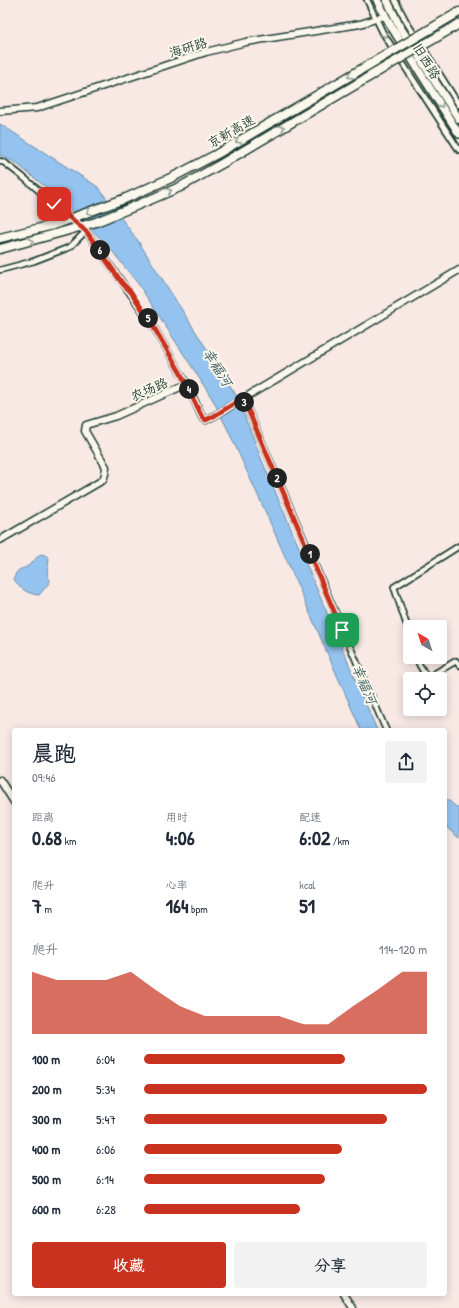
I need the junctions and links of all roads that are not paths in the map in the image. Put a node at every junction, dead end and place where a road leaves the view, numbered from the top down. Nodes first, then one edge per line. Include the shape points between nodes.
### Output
1 (367, 0) edge
2 (377, 0) edge
3 (387, 0) edge
4 (395, 0) edge
5 (459, 12) edge
6 (385, 16) junction
7 (376, 19) junction
8 (459, 24) edge
9 (459, 105) edge
10 (0, 111) edge
11 (459, 119) edge
12 (459, 134) edge
13 (459, 150) edge
14 (0, 161) edge
15 (86, 231) junction
16 (0, 238) edge
17 (0, 249) edge
18 (0, 270) edge
19 (459, 270) edge
20 (187, 384) junction
21 (242, 399) junction
22 (0, 540) edge
23 (459, 546) edge
24 (405, 620) edge
25 (419, 664) edge
26 (459, 665) edge
27 (385, 728) edge
28 (0, 780) edge
29 (12, 799) edge
30 (345, 1296) edge
31 (353, 1308) edge

1 - 7 street
2 - 6 main road, 旧西路
3 - 11 main road, 旧西路 via 400,27
4 - 9 street
5 -> 16 highway, 京新高速, bridge via 217,154 173,177 124,199 53,224
6 - 7 street, 海研路
6 -> 12 main road, 旧西路
7 - 10 street, 海研路 via 360,24 246,42 206,52 37,108
7 -> 13 street
17 -> 8 highway, 京新高速, bridge via 96,222 180,187
14 - 15 street via 23,177
15 - 18 street via 70,246 34,261
15 - 20 street via 153,326
19 - 21 street, 农场路
20 - 21 street, 农场路 via 202,417 206,420
20 - 22 street, 农场路 via 116,416 86,425 86,431 106,467 103,480
21 - 27 street
23 - 24 street via 394,587
25 - 26 street via 427,678 456,661
28 - 29 street
30 - 31 street

